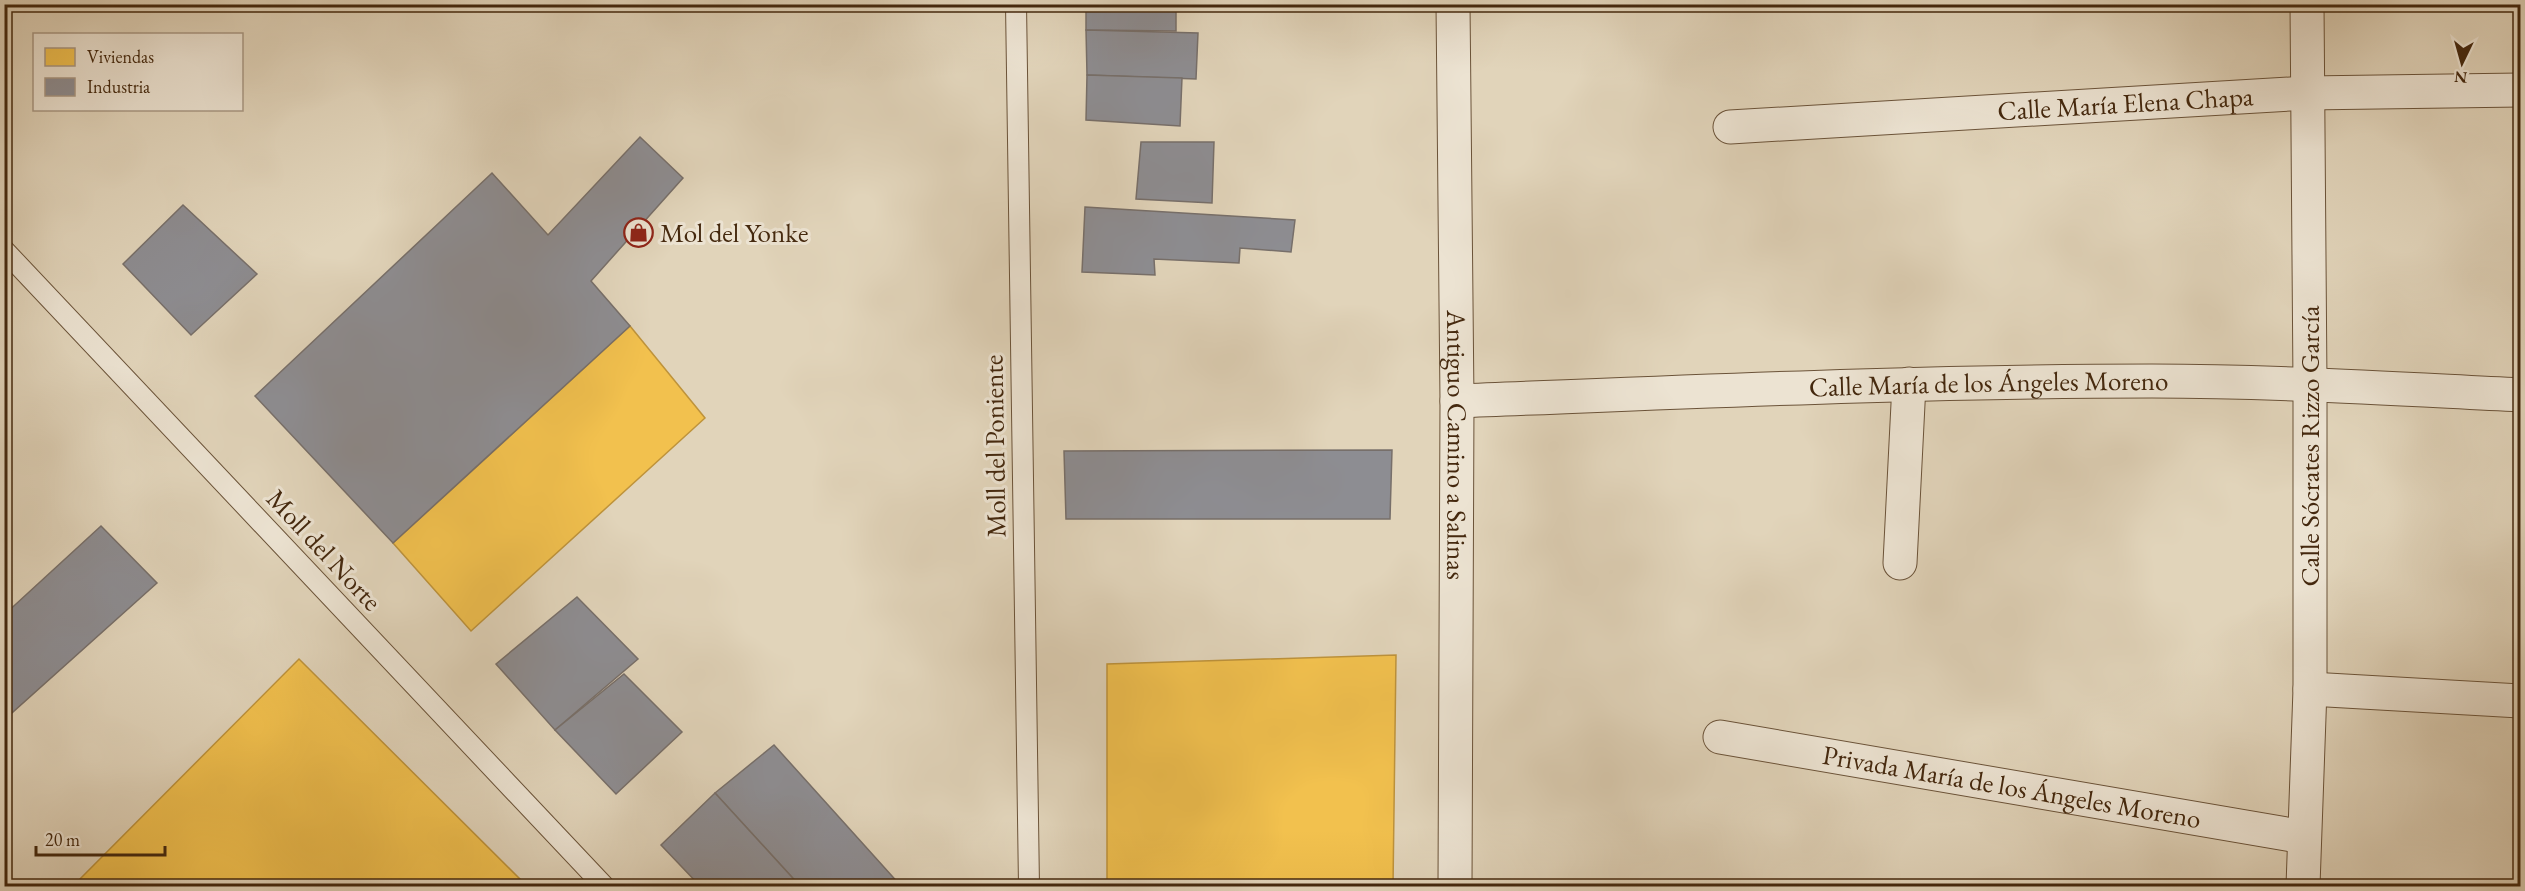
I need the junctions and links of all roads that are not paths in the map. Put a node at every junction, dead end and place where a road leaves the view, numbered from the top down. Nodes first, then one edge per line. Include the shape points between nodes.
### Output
1 (1016, 4) edge
2 (1453, 4) edge
3 (2307, 4) edge
4 (2520, 90) edge
5 (2307, 93) junction
6 (1730, 128) dead end
7 (4, 249) edge
8 (1909, 384) junction
9 (2310, 385) junction
10 (2520, 395) edge
11 (1457, 401) junction
12 (1900, 563) dead end
13 (2310, 689) junction
14 (2520, 701) edge
15 (1720, 737) dead end
16 (2304, 837) junction
17 (604, 886) edge
18 (1029, 886) edge
19 (1455, 886) edge
20 (2303, 886) edge

1 - 18 lane, Moll del Poniente
2 - 11 street, Antiguo Camino a Salinas
3 - 5 street, Calle Sócrates Rizzo García
4 - 5 street, Calle María Elena Chapa
5 - 6 street, Calle María Elena Chapa
5 - 9 street, Calle Sócrates Rizzo García
7 - 17 lane, Moll del Norte
8 - 9 street, Calle María de los Ángeles Moreno via 2154,381
8 - 11 street, Calle María de los Ángeles Moreno
8 - 12 street
9 - 10 street, Calle María de los Ángeles Moreno
9 - 13 street, Calle Sócrates Rizzo García
11 - 19 street, Antiguo Camino a Salinas
13 - 14 street
13 - 16 street, Calle Sócrates Rizzo García
15 - 16 street, Privada María de los Ángeles Moreno
16 - 20 street, Calle Sócrates Rizzo García

